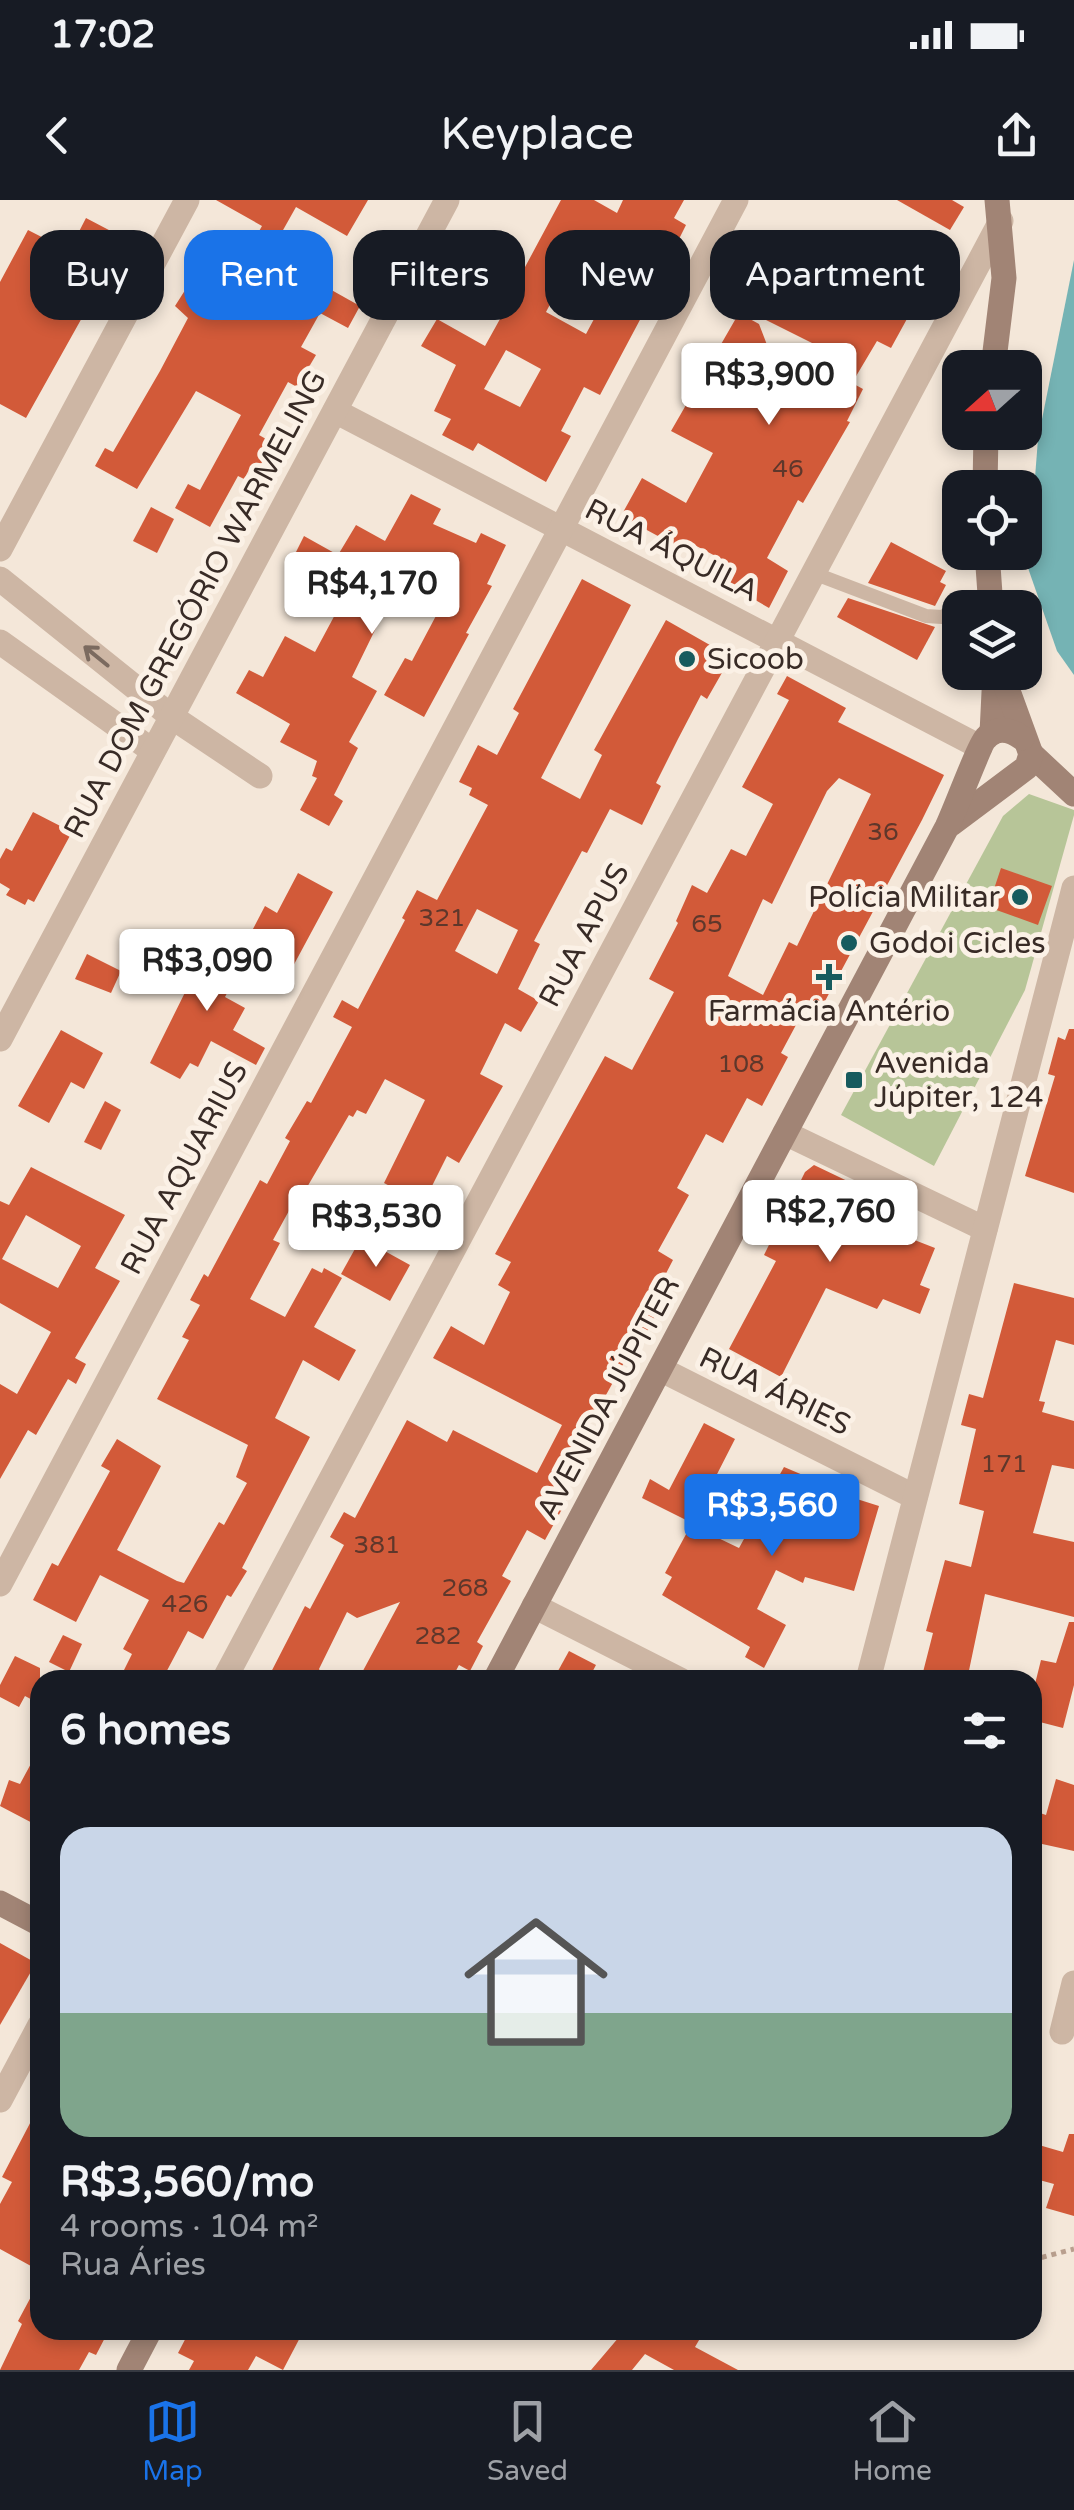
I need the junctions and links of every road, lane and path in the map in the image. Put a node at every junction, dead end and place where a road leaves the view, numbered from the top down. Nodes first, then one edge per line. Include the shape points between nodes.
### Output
1 (186, 200) edge
2 (447, 200) edge
3 (736, 200) edge
4 (999, 210) edge
5 (995, 350) edge
6 (335, 411) junction
7 (560, 529) junction
8 (0, 549) edge
9 (813, 574) junction
10 (0, 579) edge
11 (942, 617) edge
12 (777, 641) junction
13 (0, 642) edge
14 (994, 690) edge
15 (1002, 690) edge
16 (172, 717) junction
17 (983, 746) junction
18 (154, 751) junction
19 (1020, 762) junction
20 (260, 776) dead end
21 (1074, 794) edge
22 (947, 828) junction
23 (1074, 888) edge
24 (0, 1039) edge
25 (786, 1133) junction
26 (985, 1229) junction
27 (660, 1369) junction
28 (915, 1497) junction
29 (0, 1584) edge
30 (534, 1606) junction
31 (229, 1670) edge
32 (500, 1670) edge
33 (660, 1670) edge
34 (871, 1670) edge
35 (0, 1903) edge
36 (30, 1919) edge
37 (1074, 1983) edge
38 (1062, 2032) dead end
39 (30, 2044) edge
40 (0, 2100) edge
41 (1074, 2249) edge
42 (1042, 2257) edge
43 (145, 2340) edge
44 (129, 2370) edge

1 - 8 street
2 - 6 street, RUA DOM GREGÓRIO WARMELING
3 - 7 street, RUA AQUARIUS
4 - 5 main road via 1004,278
4 - 9 street, RUA APUS
6 - 7 street, RUA ÁQUILA
6 - 16 street, RUA DOM GREGÓRIO WARMELING
7 - 12 street, RUA ÁQUILA
7 - 29 street, RUA AQUARIUS
9 - 11 lane
9 - 12 street, RUA APUS
16 -> 10 street
12 - 17 street, RUA ÁQUILA
12 - 31 street, RUA APUS
13 - 18 street
14 - 17 main road
15 - 19 main road
16 - 18 street, RUA DOM GREGÓRIO WARMELING
16 - 20 street
17 - 19 main road via 1014,732
17 - 19 main road via 988,776
17 - 22 main road, AVENIDA JÚPITER
18 - 24 street, RUA DOM GREGÓRIO WARMELING
19 - 21 main road
19 - 22 main road, AVENIDA JÚPITER
22 - 25 main road, AVENIDA JÚPITER
23 - 26 street
25 - 26 street
25 - 27 main road, AVENIDA JÚPITER
26 - 28 street
27 - 28 street, RUA ÁRIES
27 - 30 main road, AVENIDA JÚPITER
28 - 34 street
30 - 32 main road, AVENIDA JÚPITER
30 - 33 street
35 - 36 main road
37 - 38 street
39 - 40 street
41 - 42 path
43 - 44 main road

